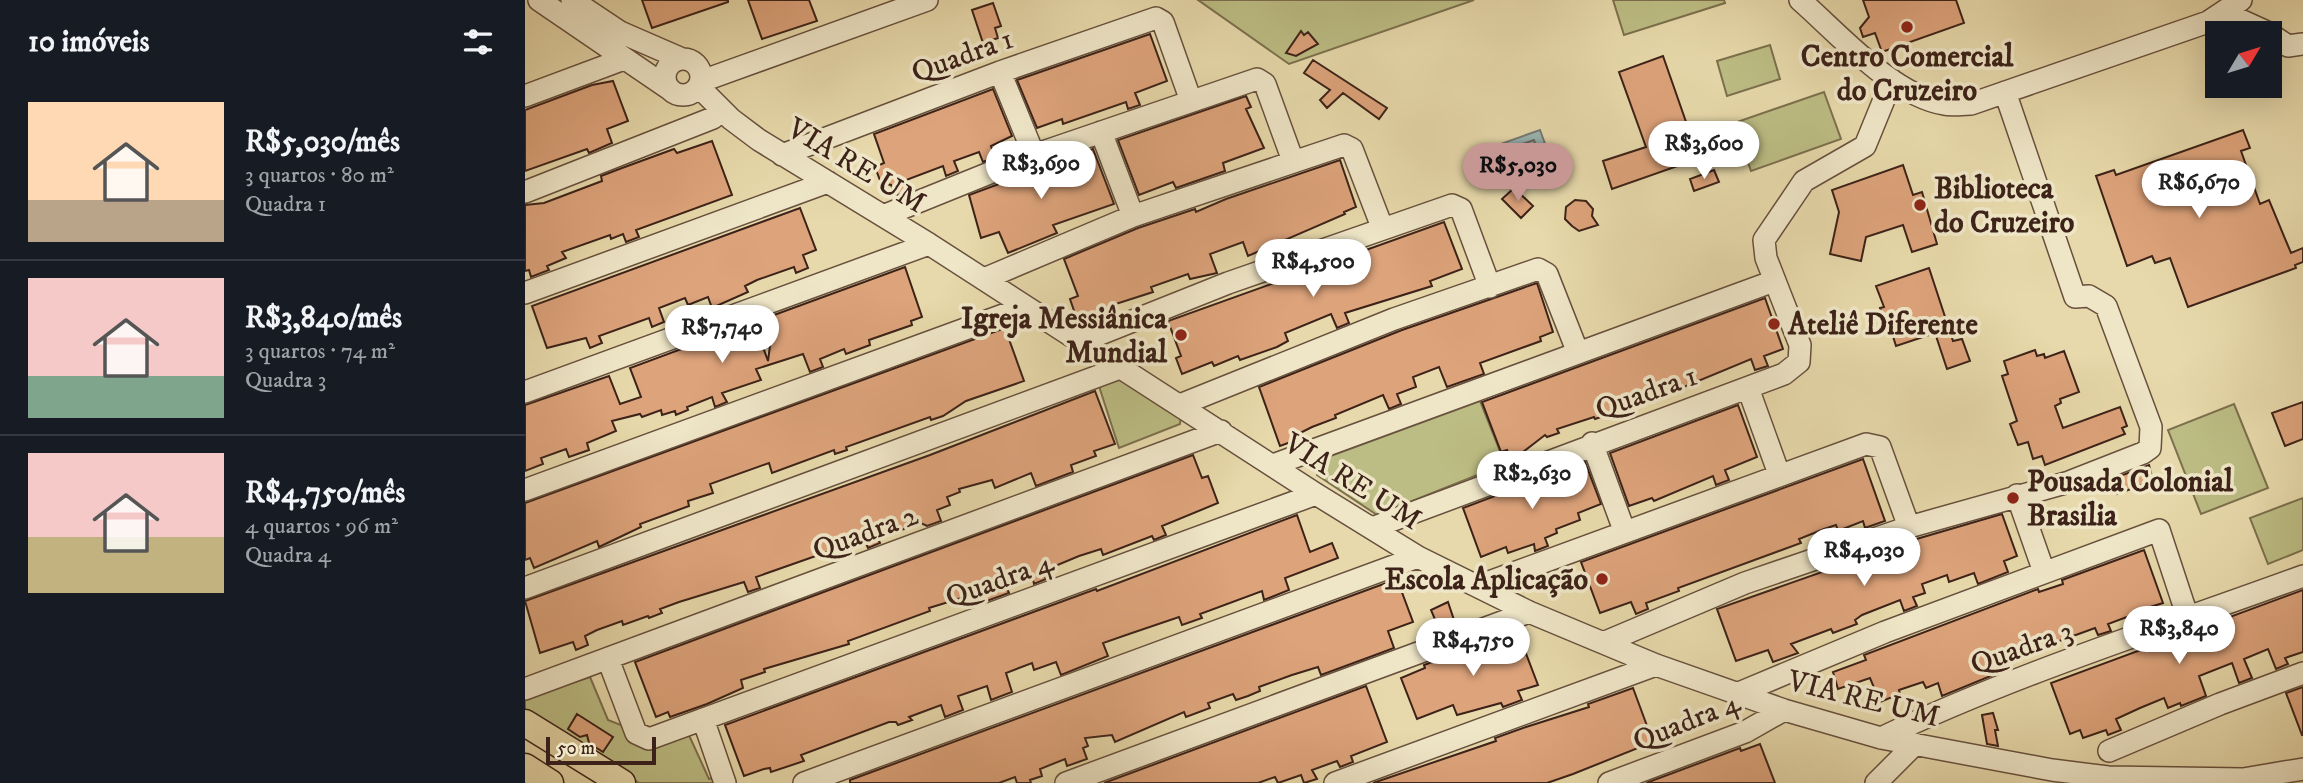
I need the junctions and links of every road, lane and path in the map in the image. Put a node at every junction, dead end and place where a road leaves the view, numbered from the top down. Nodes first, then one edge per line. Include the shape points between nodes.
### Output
1 (539, 0) edge
2 (572, 0) edge
3 (927, 0) edge
4 (1800, 0) edge
5 (2236, 4) edge
6 (2255, 21) edge
7 (2282, 42) edge
8 (2303, 44) edge
9 (773, 58) junction
10 (624, 59) junction
11 (686, 59) junction
12 (727, 71) junction
13 (1000, 72) junction
14 (1892, 80) junction
15 (701, 84) junction
16 (671, 90) junction
17 (2005, 92) junction
18 (525, 96) edge
19 (1192, 101) junction
20 (716, 113) junction
21 (1101, 132) junction
22 (782, 155) junction
23 (1034, 155) junction
24 (1293, 161) junction
25 (828, 182) junction
26 (525, 192) edge
27 (884, 216) junction
28 (1133, 216) junction
29 (1382, 228) junction
30 (929, 244) junction
31 (984, 279) junction
32 (1775, 281) junction
33 (1490, 287) junction
34 (525, 293) edge
35 (1025, 307) junction
36 (1080, 342) junction
37 (1578, 353) junction
38 (1119, 368) junction
39 (1748, 388) junction
40 (525, 392) edge
41 (1180, 405) junction
42 (1221, 431) junction
43 (1592, 443) junction
44 (1273, 465) junction
45 (1780, 474) junction
46 (525, 490) edge
47 (1316, 494) junction
48 (2017, 495) junction
49 (1909, 527) junction
50 (1372, 528) junction
51 (1624, 530) junction
52 (1418, 556) junction
53 (2044, 572) junction
54 (2303, 576) edge
55 (1478, 586) junction
56 (525, 588) edge
57 (1529, 612) junction
58 (2188, 618) junction
59 (1603, 643) junction
60 (608, 659) junction
61 (1656, 665) junction
62 (2303, 673) edge
63 (526, 684) edge
64 (1739, 694) junction
65 (1784, 710) junction
66 (703, 719) junction
67 (525, 723) edge
68 (1881, 738) junction
69 (1915, 744) junction
70 (2109, 751) dead end
71 (525, 767) edge
72 (2303, 769) edge
73 (2050, 777) edge
74 (2109, 780) edge
75 (550, 783) edge
76 (622, 783) edge
77 (725, 783) edge
78 (806, 783) edge
79 (1066, 783) edge
80 (1335, 783) edge
81 (1609, 783) edge
82 (1876, 783) edge

1 - 10 street, VIA RE UM
2 - 11 street via 620,32
3 - 9 street
4 - 14 street
5 - 6 street
5 - 17 street via 2208,22
7 - 8 street
9 - 11 street
9 - 12 street
10 - 16 street, VIA RE UM
10 - 18 street
11 - 15 street via 701,70
11 - 16 street via 668,66 665,73
12 - 15 street
12 - 20 street via 714,88
13 - 19 street, Quadra 1 via 1156,18 1163,22
13 - 22 street, Quadra 1
13 - 23 street
14 - 17 street via 1921,97 1945,104 1971,104
14 - 32 street via 1865,146 1804,181 1764,240
15 - 16 street via 689,95
15 - 20 street, VIA RE UM
16 - 20 street, VIA RE UM
17 - 48 street via 2075,297 2089,296 2106,306 2152,440 2143,453 2069,482
19 - 21 street
19 - 24 street via 1261,80
20 - 22 street, VIA RE UM
20 - 26 street
21 - 23 street
21 - 28 street
22 - 25 street, VIA RE UM
23 - 27 street
24 - 28 street
24 - 29 street via 1350,147
25 - 27 street, VIA RE UM
25 - 34 street
27 - 30 street, VIA RE UM
28 - 31 street
29 - 33 street via 1452,205 1459,207
29 - 36 street
30 - 31 street, VIA RE UM
30 - 40 street
31 - 35 street, VIA RE UM
32 - 37 street, Quadra 1
32 - 39 street, Quadra 1 via 1802,355 1784,374
33 - 37 street, Quadra 1 via 1544,270
33 - 41 street, Quadra 1 via 1394,319
35 - 36 street, VIA RE UM
35 - 46 street
36 - 38 street, VIA RE UM
37 - 44 street, Quadra 1
38 - 41 street, VIA RE UM
38 - 56 street
39 - 43 street, Quadra 1
39 - 45 street
41 - 42 street, VIA RE UM
42 - 44 street, VIA RE UM
42 - 60 street, Quadra 2
43 - 50 street, Quadra 1
43 - 51 street
44 - 47 street, VIA RE UM
45 - 49 street via 1874,444 1886,458
45 - 51 street
47 - 50 street, VIA RE UM
47 - 66 street, Quadra 4
48 - 49 street
48 - 53 street
49 - 59 street via 1745,583
50 - 52 street, VIA RE UM
51 - 55 street
52 - 55 street, VIA RE UM
52 - 78 street
53 - 58 street, Quadra 3 via 2159,530
53 - 64 street, Quadra 3
54 - 58 street, Quadra 3
55 - 57 street, VIA RE UM
57 - 59 street, VIA RE UM
57 - 79 street
58 - 68 street, Quadra 3 via 1952,704
59 - 61 street, VIA RE UM
60 - 63 street, Quadra 2
60 - 66 street, Quadra 4 via 639,737 649,739
61 - 64 street, VIA RE UM
61 - 80 street
62 - 70 street
64 - 65 street, VIA RE UM
65 - 68 street, VIA RE UM
65 - 81 street, Quadra 4 via 1745,732
66 - 77 street
67 - 76 main road
68 - 69 street, VIA RE UM
69 - 73 street, VIA RE UM
69 - 82 street
71 - 75 main road
72 - 74 street, VIA RE UM via 2243,779
73 - 74 street, VIA RE UM

